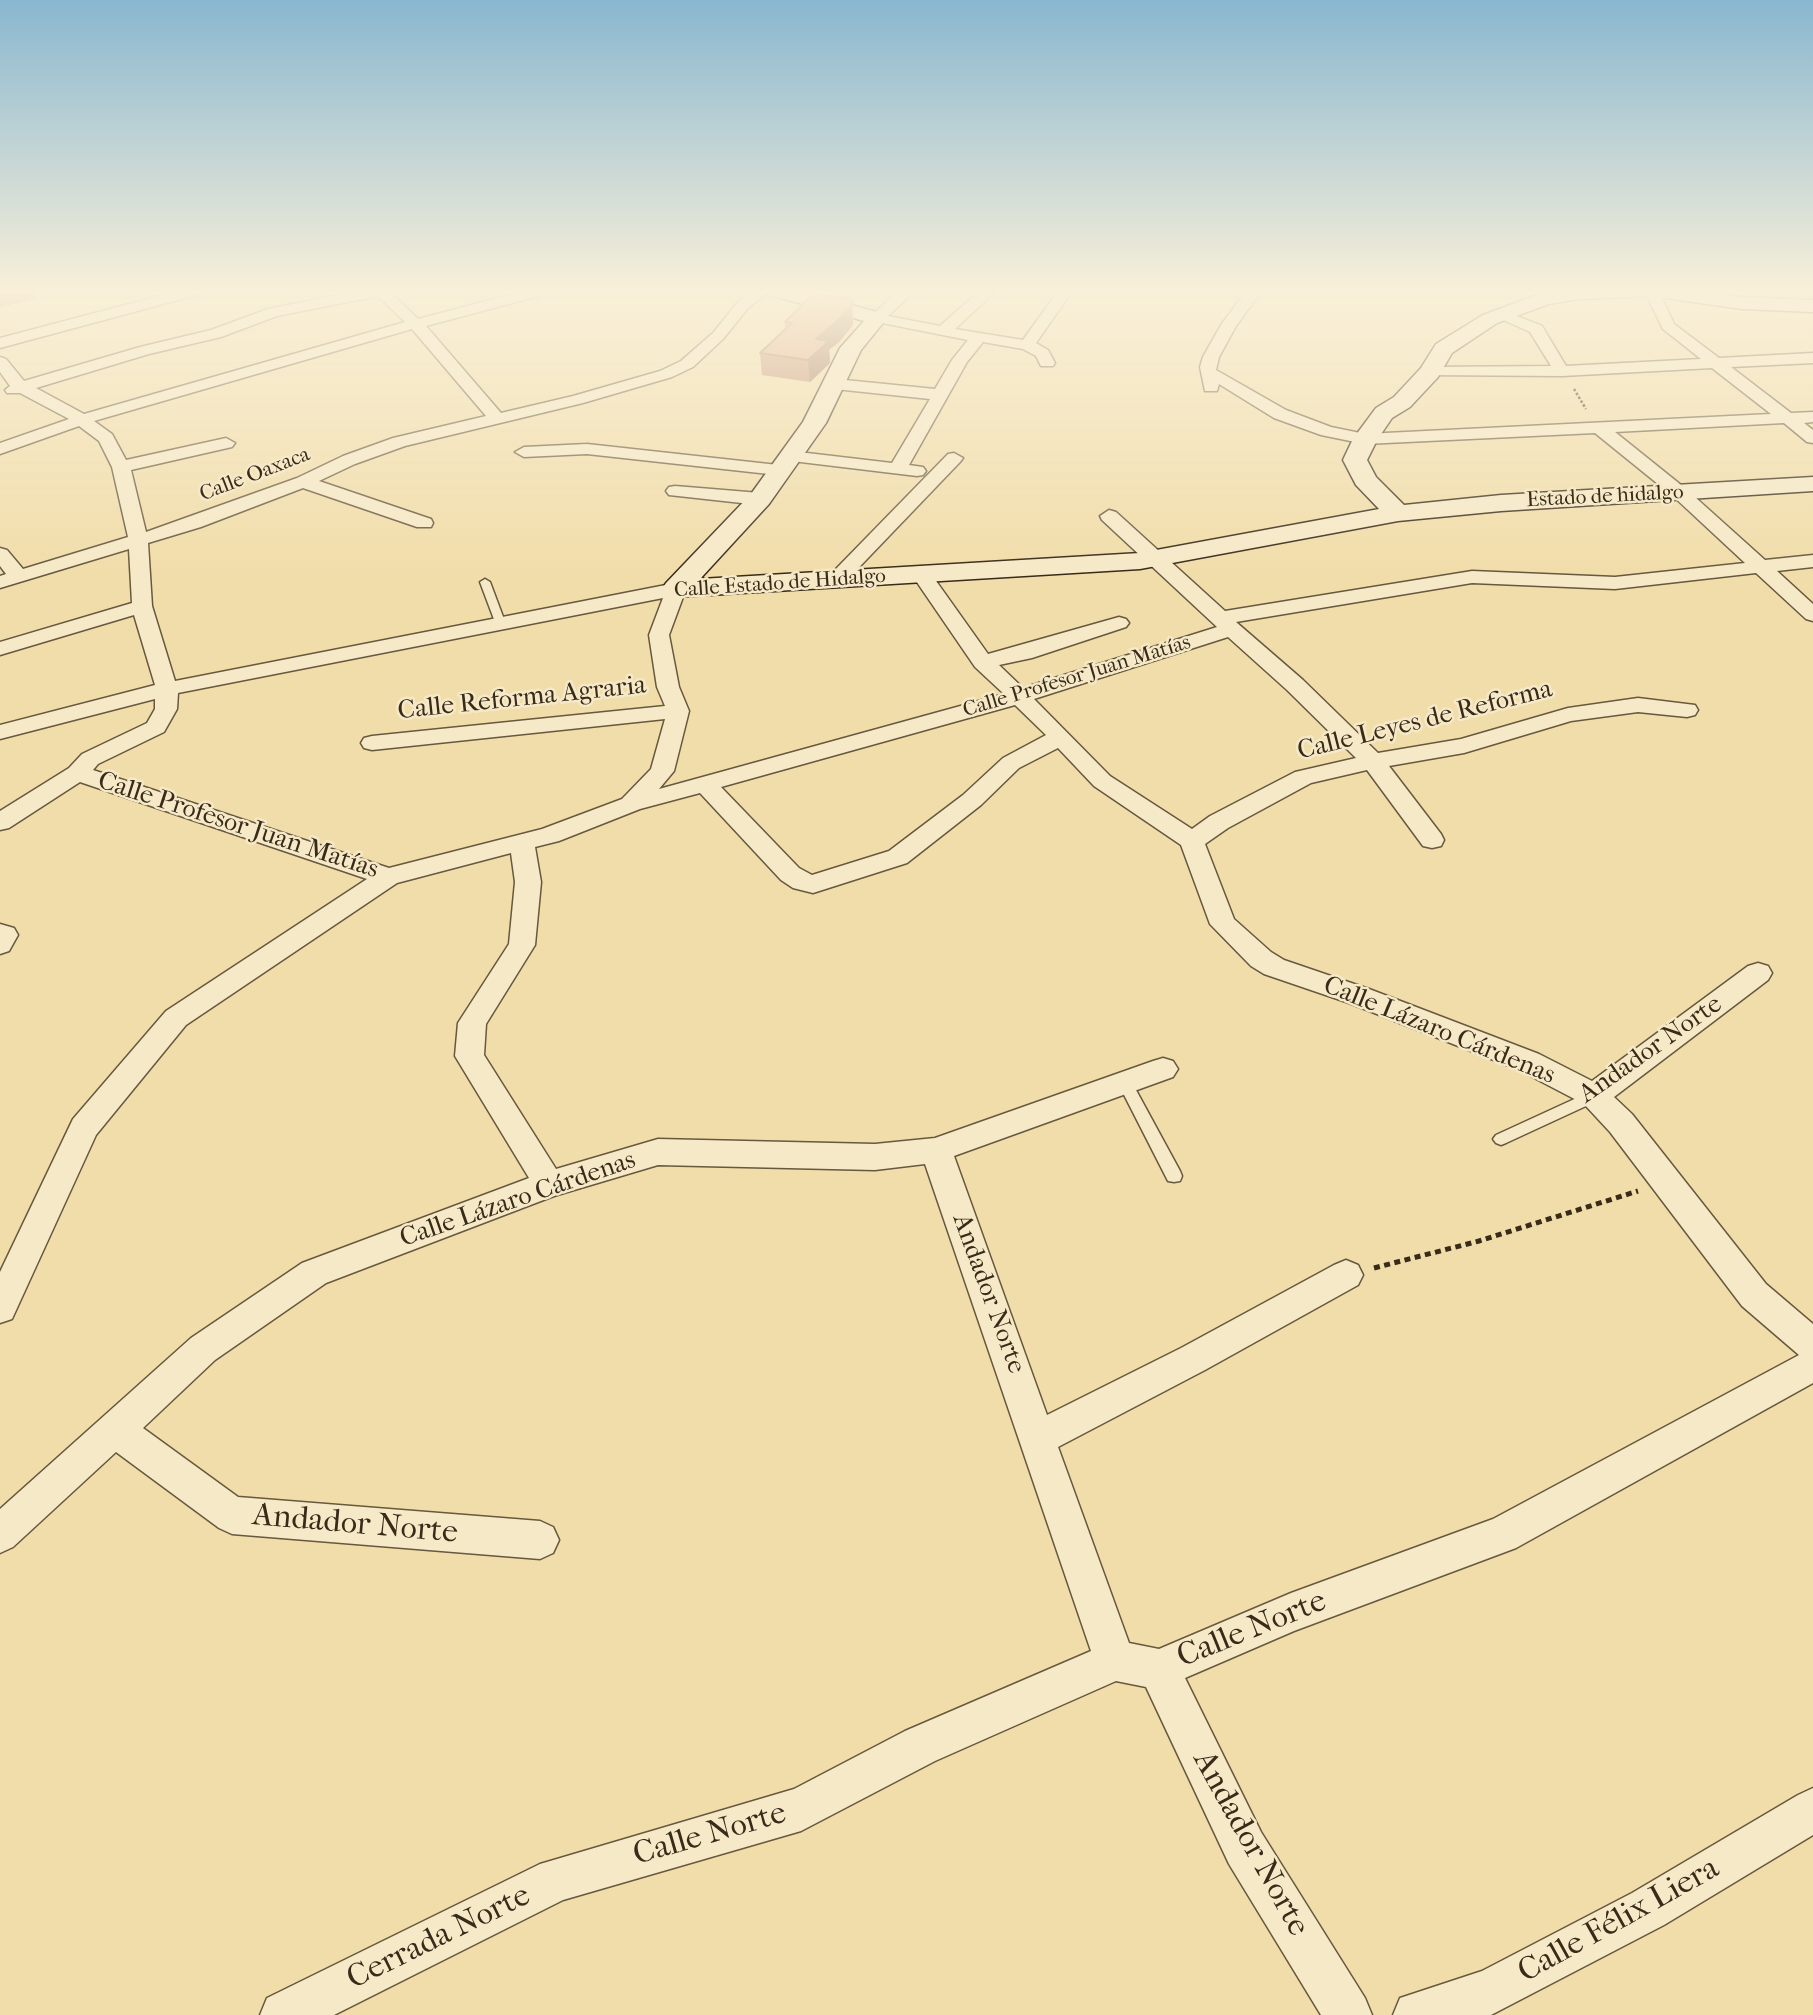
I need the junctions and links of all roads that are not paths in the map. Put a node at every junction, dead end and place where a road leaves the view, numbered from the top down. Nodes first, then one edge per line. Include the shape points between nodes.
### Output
1 (18, 384) edge
2 (30, 384) edge
3 (207, 384) edge
4 (468, 384) edge
5 (632, 384) edge
6 (835, 384) joint
7 (948, 384) edge
8 (1212, 384) edge
9 (1230, 384) edge
10 (1419, 384) edge
11 (1743, 384) edge
12 (20, 387) junction
13 (1212, 393) dead end
14 (0, 394) edge
15 (942, 395) junction
16 (1813, 417) edge
17 (496, 418) junction
18 (1789, 419) junction
19 (82, 420) junction
20 (1598, 427) junction
21 (1813, 438) edge
22 (1365, 439) junction
23 (226, 443) dead end
24 (0, 449) edge
25 (524, 452) dead end
26 (954, 458) dead end
27 (784, 463) junction
28 (121, 467) junction
29 (898, 468) junction
30 (941, 474) junction
31 (303, 482) junction
32 (1813, 484) edge
33 (675, 491) dead end
34 (1680, 494) junction
35 (760, 499) junction
36 (1398, 513) junction
37 (1109, 516) dead end
38 (424, 523) dead end
39 (138, 540) junction
40 (0, 554) edge
41 (1154, 558) junction
42 (1813, 561) edge
43 (1762, 566) junction
44 (922, 575) junction
45 (10, 579) edge
46 (837, 579) junction
47 (485, 582) dead end
48 (676, 589) junction
49 (142, 606) junction
50 (1813, 615) edge
51 (500, 622) junction
52 (1119, 623) dead end
53 (1226, 624) junction
54 (0, 649) edge
55 (983, 662) junction
56 (167, 689) junction
57 (1021, 696) junction
58 (1687, 710) dead end
59 (678, 711) junction
60 (0, 732) edge
61 (1061, 737) junction
62 (372, 743) dead end
63 (1373, 761) junction
64 (76, 772) junction
65 (705, 784) junction
66 (631, 804) junction
67 (0, 822) edge
68 (1432, 840) dead end
69 (522, 841) junction
70 (1192, 841) junction
71 (388, 877) junction
72 (0, 933) edge
73 (0, 944) edge
74 (1758, 973) dead end
75 (1163, 1069) dead end
76 (1125, 1083) junction
77 (1594, 1096) junction
78 (1501, 1139) dead end
79 (936, 1150) junction
80 (1174, 1176) dead end
81 (549, 1184) junction
82 (1346, 1275) road end
83 (0, 1308) edge
84 (1813, 1345) edge
85 (1813, 1365) edge
86 (115, 1429) junction
87 (1039, 1438) junction
88 (0, 1534) edge
89 (540, 1540) dead end
90 (1115, 1661) junction
91 (1159, 1669) junction
92 (1813, 1810) edge
93 (556, 1880) joint
94 (284, 2015) edge
95 (1348, 2015) edge
96 (1417, 2015) edge

1 - 12 street
2 - 12 street
3 - 19 street
4 - 17 street
5 - 17 street, Calle Oaxaca
6 - 15 street
6 - 27 street via 814,423
7 - 15 street
8 - 13 street
9 - 22 street via 1280,414
10 - 22 street via 1384,413
11 - 18 street
12 - 14 street
12 - 19 street
15 - 29 street
16 - 18 street
17 - 31 street, Calle Oaxaca via 399,442
18 - 20 street
18 - 21 street
19 - 24 street
19 - 28 street via 106,438
20 - 22 street
20 - 34 street
22 - 36 street via 1355,460 1365,481
23 - 28 street
25 - 27 street via 587,449
26 - 30 street
27 - 29 street
27 - 35 street
28 - 39 street
29 - 30 street
30 - 46 street
31 - 38 street
31 - 39 street, Calle Oaxaca
32 - 34 street, Estado de hidalgo
33 - 35 street
34 - 36 street, Estado de hidalgo
34 - 43 street
35 - 48 street
36 - 41 street, Calle Estado de Hidalgo
37 - 41 street
39 - 45 street, Calle Oaxaca
39 - 49 street
40 - 45 street
41 - 44 street, Calle Estado de Hidalgo
41 - 53 street
42 - 43 street, Calle Profesor Juan Matías
43 - 50 street
43 - 53 street, Calle Profesor Juan Matías via 1615,583 1472,577
44 - 46 street, Calle Estado de Hidalgo
44 - 55 street
46 - 48 street, Calle Estado de Hidalgo
47 - 51 lane
48 - 51 street, Calle Estado de Hidalgo
48 - 59 street via 660,635 668,687
49 - 54 street
49 - 56 street
51 - 56 street, Calle Estado de Hidalgo
52 - 55 street
53 - 57 street, Calle Profesor Juan Matías
53 - 63 street
55 - 57 street
56 - 60 street, Calle Estado de Hidalgo
56 - 64 street via 166,709 156,727 90,759
57 - 61 street
57 - 65 street, Calle Profesor Juan Matías
58 - 63 street, Calle Leyes de Reforma via 1638,705 1568,715 1464,746
59 - 62 street, Calle Reforma Agraria
59 - 66 street via 662,771
61 - 65 street via 1011,763 972,800 898,857 813,884 790,874
61 - 70 street via 1102,781
63 - 68 street
63 - 70 street, Calle Leyes de Reforma via 1303,777
64 - 67 street
64 - 71 street, Calle Profesor Juan Matías
65 - 66 street, Calle Profesor Juan Matías
66 - 69 street, Calle Profesor Juan Matías
69 - 71 street, Calle Profesor Juan Matías
69 - 81 street via 528,882 522,945 472,1023 469,1056
70 - 77 street, Calle Lázaro Cárdenas via 1223,924 1261,959 1529,1062
71 - 83 street via 176,1018 84,1128
72 - 73 street via 5,936
74 - 77 street, Andador Norte
75 - 76 street, Calle Lázaro Cárdenas
76 - 79 street, Calle Lázaro Cárdenas
76 - 80 lane
77 - 78 lane, Andador Norte
77 - 84 street, Calle Lázaro Cárdenas via 1621,1123 1754,1296
79 - 81 street, Calle Lázaro Cárdenas via 875,1157 658,1152
79 - 87 street, Andador Norte
81 - 86 street, Calle Lázaro Cárdenas via 314,1273 203,1349
82 - 87 street
85 - 91 street, Calle Norte via 1503,1535 1291,1613
86 - 88 street, Calle Lázaro Cárdenas
86 - 89 street, Andador Norte via 232,1515
87 - 90 street, Andador Norte
90 - 91 street, Calle Norte
90 - 93 street, Calle Norte via 920,1746 801,1809
91 - 95 street, Andador Norte via 1245,1848
92 - 96 street, Calle Félix Liera via 1648,1909 1490,1993
93 - 94 street, Cerrada Norte

